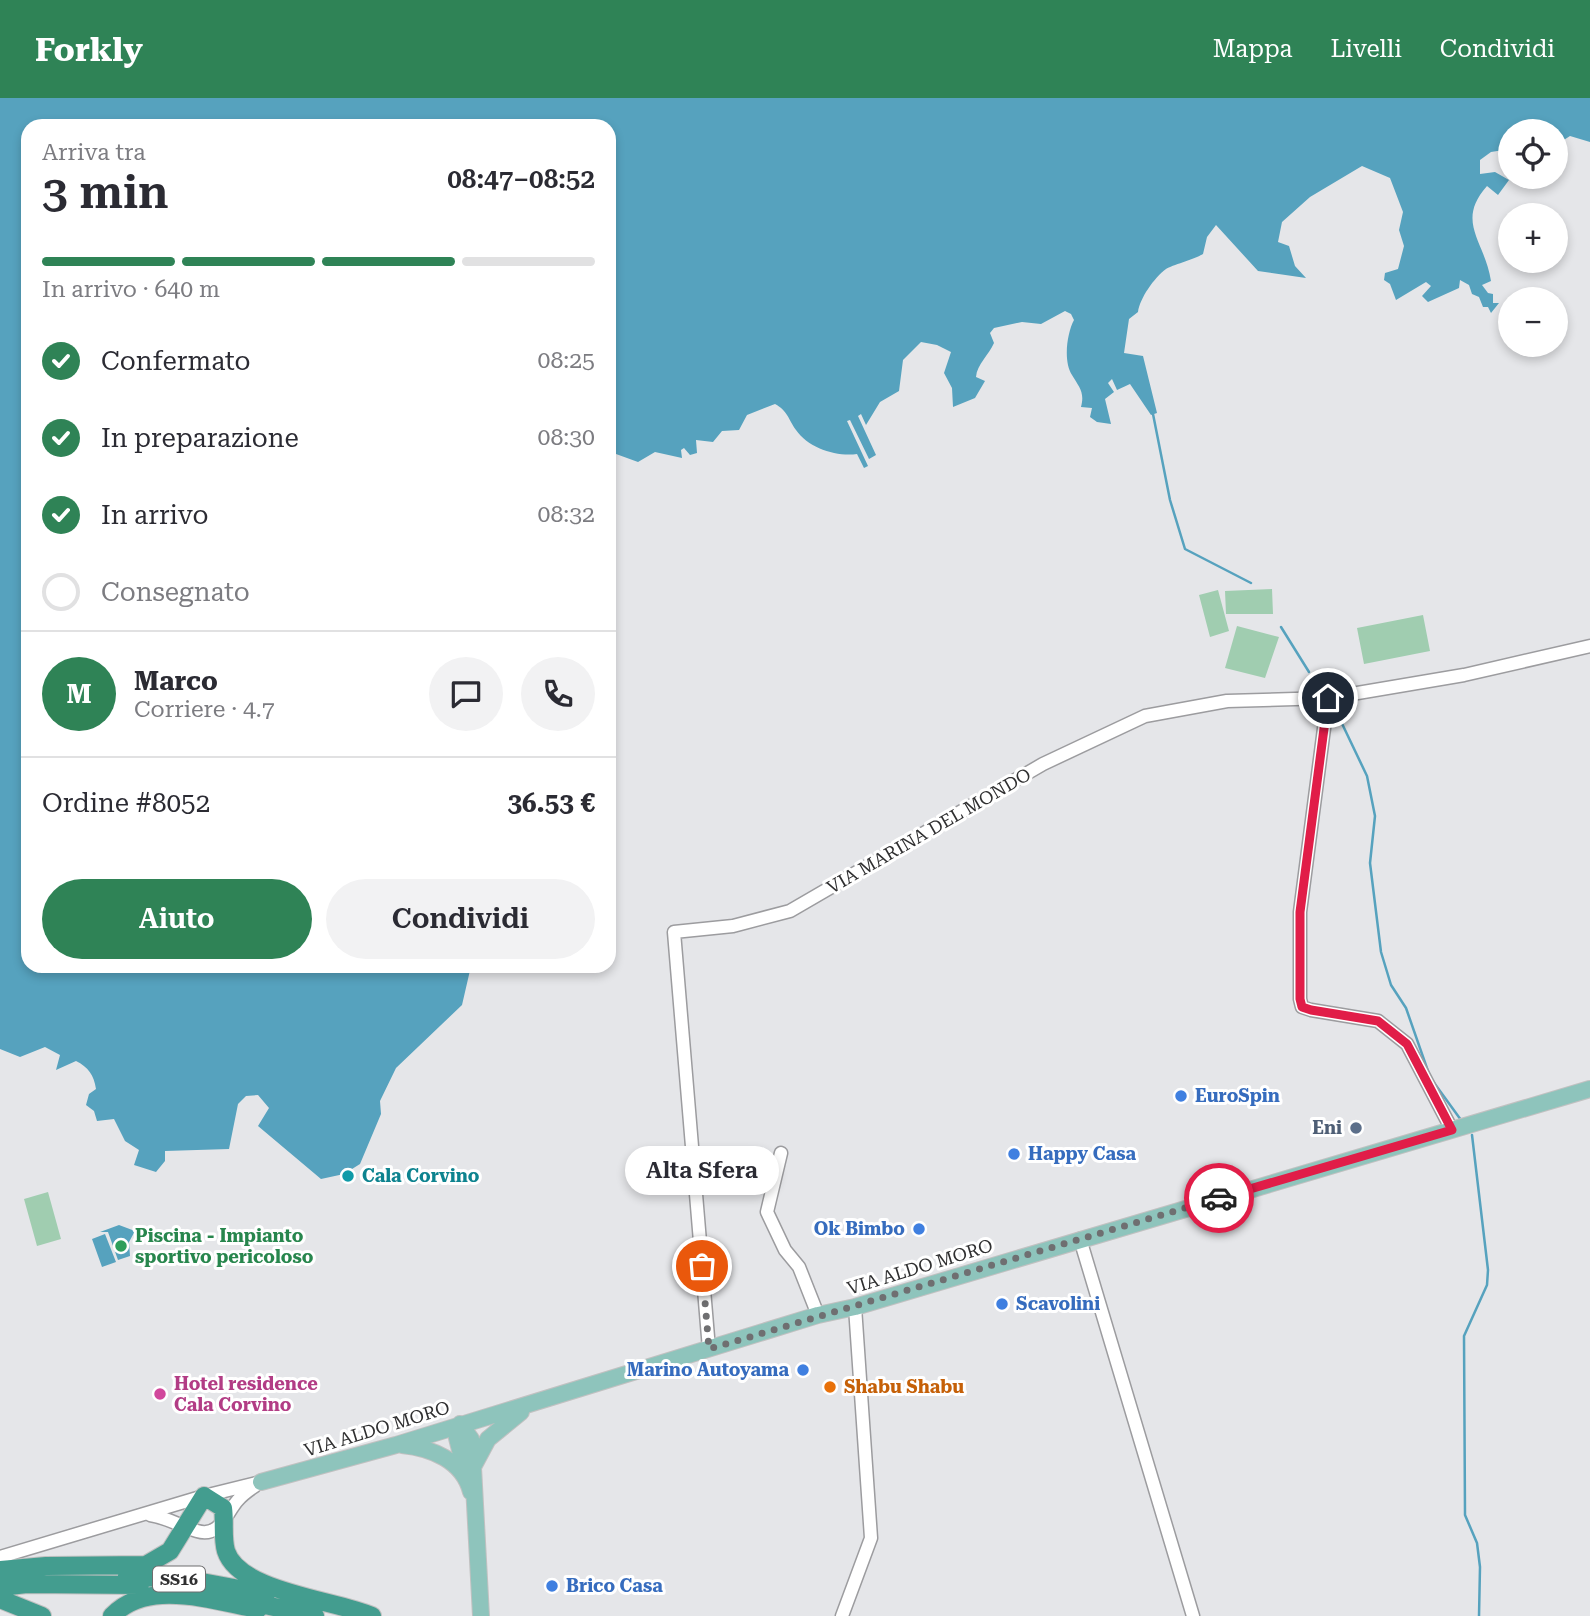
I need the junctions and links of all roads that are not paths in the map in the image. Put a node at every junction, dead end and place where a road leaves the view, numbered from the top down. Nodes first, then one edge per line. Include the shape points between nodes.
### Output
1 (1590, 646) edge
2 (1328, 698) junction
3 (1590, 1089) edge
4 (1452, 1130) junction
5 (781, 1153) dead end
6 (1080, 1239) junction
7 (855, 1307) junction
8 (818, 1315) junction
9 (709, 1349) junction
10 (541, 1400) junction
11 (460, 1424) junction
12 (396, 1445) junction
13 (471, 1476) junction
14 (261, 1482) junction
15 (204, 1496) junction
16 (145, 1515) junction
17 (224, 1522) junction
18 (185, 1525) junction
19 (0, 1557) edge
20 (0, 1572) edge
21 (0, 1587) edge
22 (0, 1599) edge
23 (42, 1616) edge
24 (111, 1616) edge
25 (289, 1616) edge
26 (315, 1616) edge
27 (354, 1616) edge
28 (372, 1616) edge
29 (481, 1616) edge
30 (842, 1616) edge
31 (1193, 1616) edge

1 - 2 street, VIA MARINA DEL MONDO via 1464,675
2 - 4 street via 1300,912 1302,1007 1378,1021 1407,1044
2 - 9 street, VIA MARINA DEL MONDO via 1227,701 1145,716 1043,764 790,911 733,926 674,932
3 - 4 main road, VIA ALDO MORO
4 - 6 main road, VIA ALDO MORO
5 - 8 street via 767,1212 799,1267
6 - 7 main road, VIA ALDO MORO
6 - 31 street
7 - 8 main road, VIA ALDO MORO
7 - 30 street via 871,1538
8 - 9 main road, VIA ALDO MORO
9 - 10 main road, VIA ALDO MORO
10 - 11 main road, VIA ALDO MORO
10 - 13 main road via 498,1428
11 - 12 main road, VIA ALDO MORO
11 - 13 main road via 471,1439
12 - 13 main road via 440,1454
12 - 14 main road, VIA ALDO MORO
13 - 29 main road
14 - 15 street
14 - 17 street via 240,1497
15 - 16 street
15 - 17 highway via 223,1507
15 - 18 highway
16 - 18 street
16 - 19 street
17 - 18 street via 205,1532
17 - 28 highway, SS16 via 226,1553 253,1581
18 - 20 highway, SS16 via 170,1551 146,1565 46,1566
20 - 27 highway, SS16 via 191,1580
21 - 26 highway, SS16 via 158,1586
22 - 23 highway
24 - 25 highway, SS16 via 130,1601 152,1595

